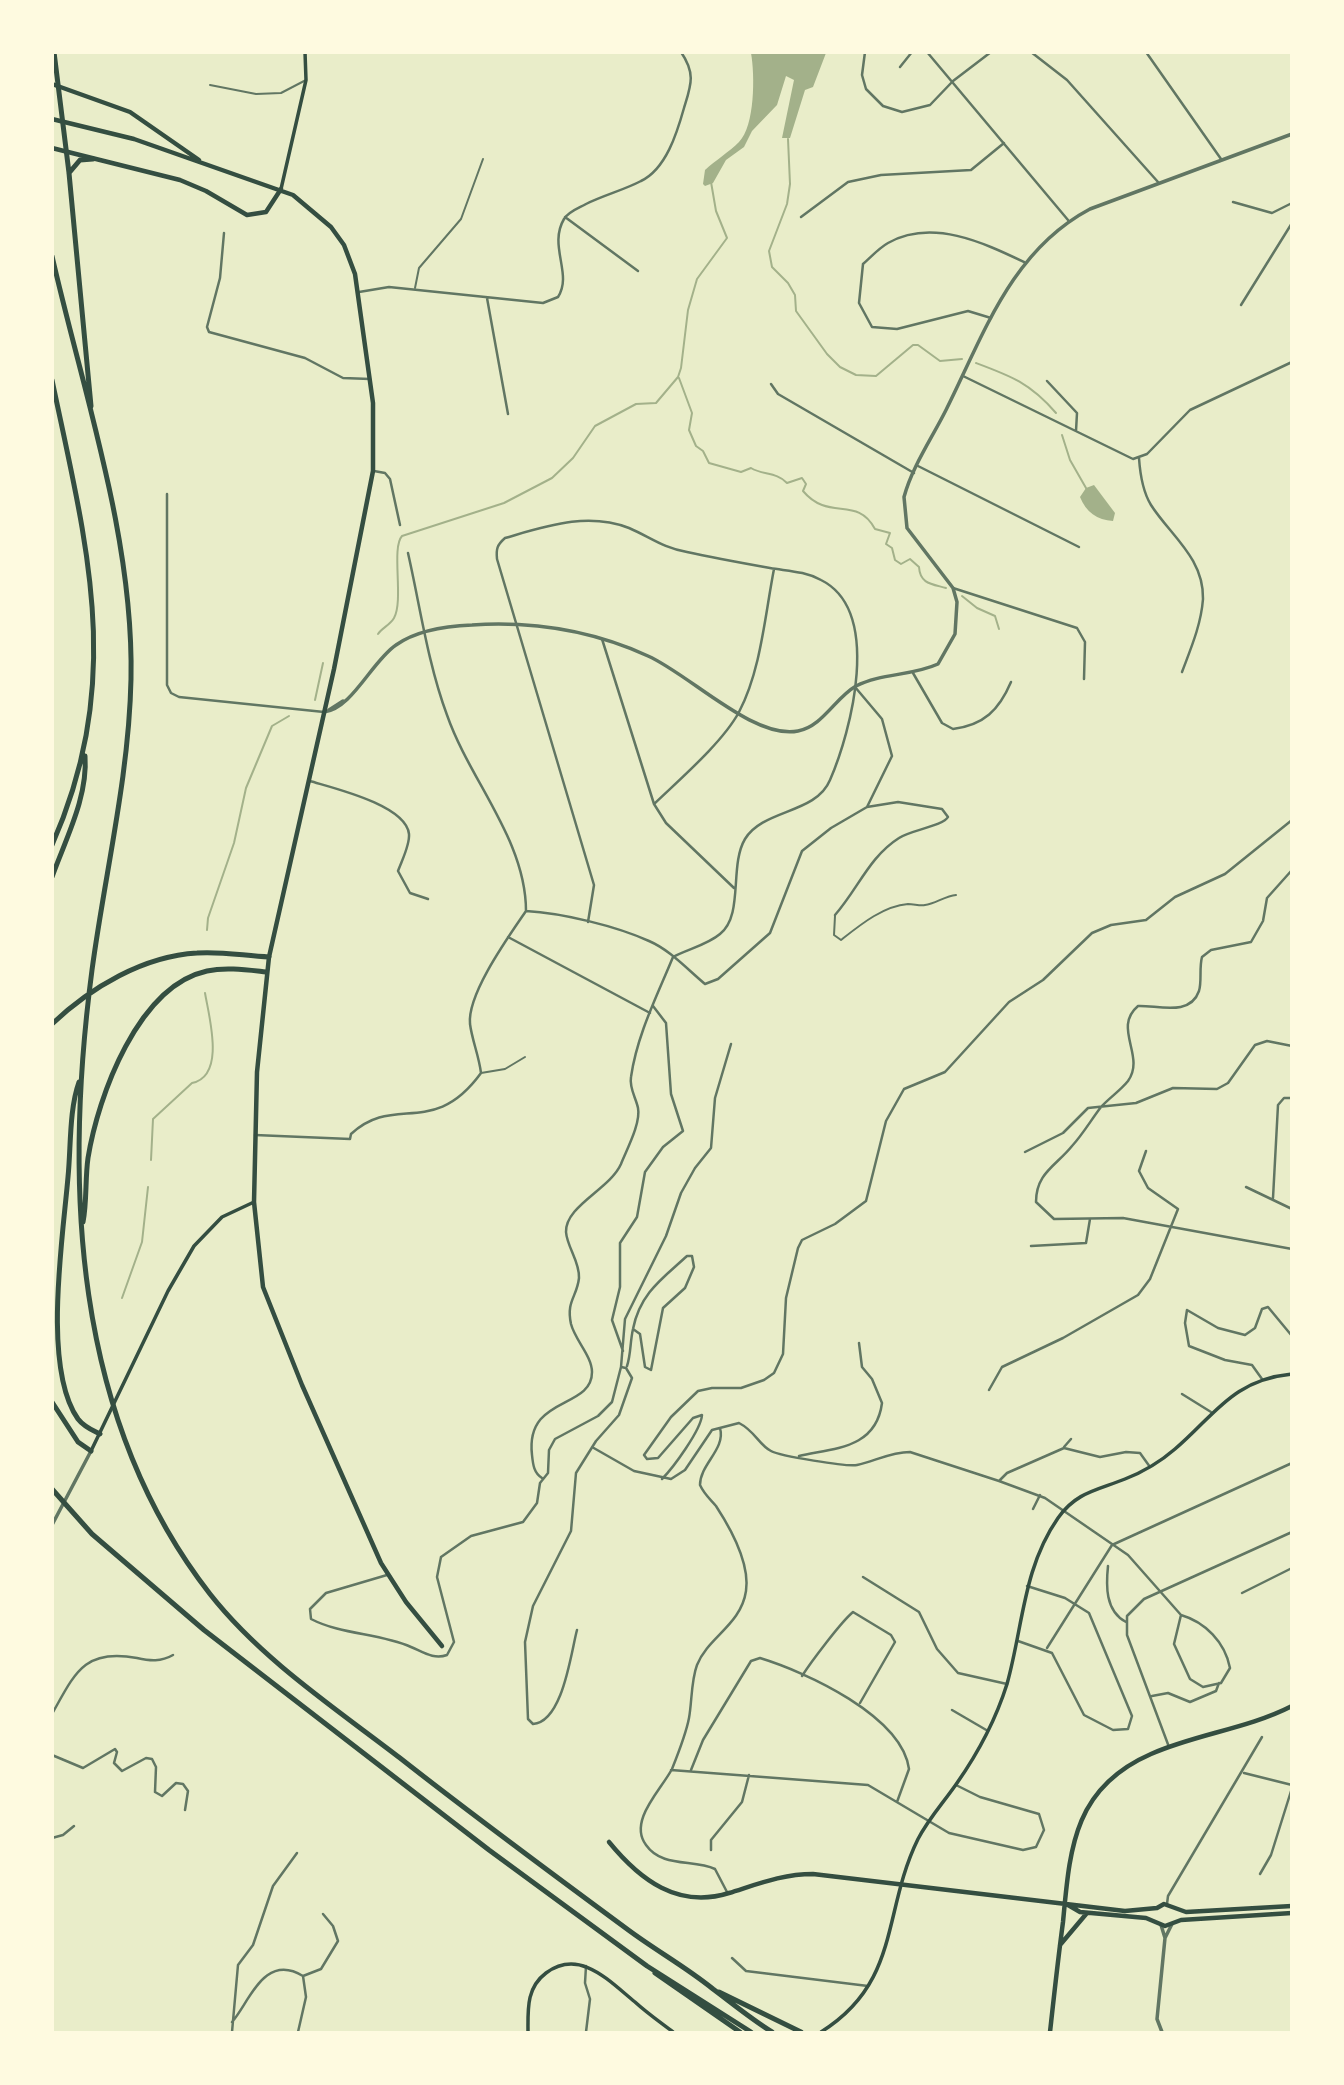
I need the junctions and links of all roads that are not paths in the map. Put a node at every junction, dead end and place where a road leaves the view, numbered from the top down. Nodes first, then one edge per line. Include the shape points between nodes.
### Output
1 (54, 52) edge
2 (305, 52) edge
3 (681, 52) edge
4 (865, 52) edge
5 (912, 52) edge
6 (928, 52) edge
7 (991, 52) edge
8 (1031, 52) edge
9 (1146, 52) edge
10 (900, 67) dead end
11 (306, 80) junction
12 (953, 81) junction
13 (55, 84) edge
14 (210, 85) dead end
15 (52, 119) edge
16 (1292, 134) edge
17 (1004, 143) junction
18 (52, 148) edge
19 (65, 151) junction
20 (93, 159) junction
21 (483, 159) dead end
22 (1221, 159) junction
23 (202, 163) junction
24 (69, 173) junction
25 (1157, 182) junction
26 (281, 189) junction
27 (1233, 202) dead end
28 (1292, 203) edge
29 (565, 217) junction
30 (801, 218) dead end
31 (1068, 220) junction
32 (1292, 223) edge
33 (224, 233) dead end
34 (52, 256) edge
35 (1024, 262) junction
36 (638, 271) dead end
37 (415, 289) junction
38 (359, 292) junction
39 (487, 298) junction
40 (1241, 305) dead end
41 (991, 318) junction
42 (1292, 362) edge
43 (963, 376) junction
44 (370, 379) junction
45 (52, 380) edge
46 (1047, 381) dead end
47 (771, 384) dead end
48 (90, 409) junction
49 (508, 414) dead end
50 (1076, 431) junction
51 (1139, 458) junction
52 (918, 466) junction
53 (373, 471) junction
54 (914, 473) junction
55 (167, 494) dead end
56 (400, 525) dead end
57 (1079, 547) dead end
58 (408, 553) dead end
59 (774, 569) junction
60 (953, 588) junction
61 (517, 625) junction
62 (425, 632) junction
63 (602, 639) junction
64 (1182, 672) dead end
65 (913, 673) junction
66 (1084, 679) dead end
67 (1011, 682) dead end
68 (855, 687) junction
69 (325, 712) junction
70 (739, 713) junction
71 (85, 749) junction
72 (307, 781) junction
73 (654, 804) junction
74 (867, 807) junction
75 (1292, 820) edge
76 (52, 845) edge
77 (1292, 870) edge
78 (52, 877) edge
79 (734, 888) junction
80 (956, 895) dead end
81 (428, 899) dead end
82 (526, 911) junction
83 (835, 915) joint
84 (588, 922) junction
85 (508, 937) junction
86 (269, 957) junction
87 (673, 957) junction
88 (266, 972) junction
89 (653, 1006) junction
90 (650, 1013) junction
91 (52, 1024) edge
92 (731, 1044) dead end
93 (1292, 1046) edge
94 (525, 1057) dead end
95 (481, 1073) junction
96 (82, 1075) junction
97 (1292, 1098) edge
98 (1102, 1106) junction
99 (255, 1135) junction
100 (1146, 1151) dead end
101 (1025, 1152) dead end
102 (1246, 1187) dead end
103 (1273, 1198) junction
104 (254, 1202) junction
105 (1292, 1209) edge
106 (1090, 1219) junction
107 (1170, 1227) junction
108 (81, 1229) junction
109 (1031, 1246) dead end
110 (1292, 1249) edge
111 (633, 1329) junction
112 (1292, 1336) edge
113 (859, 1343) dead end
114 (623, 1351) junction
115 (621, 1367) junction
116 (626, 1367) junction
117 (1292, 1374) edge
118 (1262, 1379) junction
119 (989, 1390) dead end
120 (1182, 1394) dead end
121 (52, 1402) edge
122 (1211, 1412) junction
123 (720, 1428) junction
124 (100, 1434) junction
125 (1071, 1439) dead end
126 (592, 1447) junction
127 (1064, 1448) junction
128 (91, 1451) junction
129 (797, 1457) junction
130 (1292, 1463) edge
131 (1150, 1467) junction
132 (542, 1478) junction
133 (662, 1479) junction
134 (999, 1481) junction
135 (52, 1489) edge
136 (1040, 1495) junction
137 (1033, 1509) dead end
138 (1064, 1510) junction
139 (52, 1525) edge
140 (1292, 1532) edge
141 (1112, 1545) junction
142 (1108, 1566) dead end
143 (1292, 1568) edge
144 (388, 1575) junction
145 (863, 1577) dead end
146 (1027, 1586) junction
147 (1161, 1592) junction
148 (1242, 1593) dead end
149 (1075, 1602) junction
150 (1181, 1615) junction
151 (1126, 1622) junction
152 (577, 1630) dead end
153 (1017, 1640) junction
154 (442, 1646) dead end
155 (1047, 1648) junction
156 (173, 1655) dead end
157 (802, 1676) junction
158 (1007, 1684) junction
159 (1219, 1684) junction
160 (1151, 1697) junction
161 (860, 1703) junction
162 (1292, 1706) edge
163 (952, 1710) dead end
164 (52, 1714) edge
165 (988, 1731) junction
166 (1262, 1737) dead end
167 (1169, 1747) junction
168 (52, 1755) edge
169 (671, 1770) junction
170 (691, 1771) junction
171 (1242, 1773) junction
172 (749, 1775) junction
173 (956, 1785) junction
174 (1292, 1786) edge
175 (897, 1802) junction
176 (185, 1810) dead end
177 (928, 1821) junction
178 (74, 1826) dead end
179 (52, 1838) edge
180 (609, 1842) dead end
181 (710, 1850) dead end
182 (297, 1853) dead end
183 (1260, 1874) dead end
184 (904, 1884) junction
185 (727, 1893) junction
186 (52, 1900) edge
187 (1064, 1903) junction
188 (1167, 1904) junction
189 (1292, 1906) edge
190 (1157, 1908) junction
191 (1176, 1909) junction
192 (1231, 1909) junction
193 (1087, 1913) junction
194 (1292, 1913) edge
195 (323, 1914) dead end
196 (1235, 1916) junction
197 (1158, 1923) junction
198 (1174, 1923) junction
199 (52, 1935) edge
200 (1165, 1938) junction
201 (1060, 1946) junction
202 (732, 1958) dead end
203 (586, 1966) junction
204 (647, 1966) junction
205 (303, 1976) junction
206 (868, 1986) junction
207 (716, 1991) junction
208 (232, 2022) junction
209 (232, 2032) edge
210 (298, 2032) edge
211 (528, 2032) edge
212 (586, 2032) edge
213 (673, 2032) edge
214 (740, 2032) edge
215 (751, 2032) edge
216 (772, 2032) edge
217 (801, 2032) edge
218 (821, 2032) edge
219 (1051, 2032) edge
220 (1162, 2032) edge

1 - 13 highway
2 - 11 main road
3 - 29 street via 690,66 691,84 676,136 655,172
4 - 12 street via 862,75 866,89 875,102 892,110 930,105
5 - 10 street
6 - 12 street
7 - 12 street
8 - 25 street via 1067,80
9 - 22 street
11 - 14 lane via 281,93 256,94
11 - 26 main road
12 - 17 street
13 - 19 highway
13 - 23 main road via 130,112
15 - 23 main road via 134,139
16 - 22 street
17 - 30 street via 971,170 881,175 848,182
17 - 31 street
18 - 19 main road
19 - 20 main road
19 - 24 highway
20 - 24 highway via 80,160
20 - 26 main road via 192,184 247,215 266,212
21 - 37 lane via 461,219 419,268
22 - 25 street
23 - 26 main road
24 - 48 highway
25 - 31 street
26 - 38 main road via 331,227 344,246
27 - 28 street via 1272,213
29 - 36 street
29 - 39 street via 556,236 564,284 558,297 543,303
31 - 35 street
32 - 40 street
33 - 44 street via 220,278 207,327 211,334 305,358 343,378
34 - 48 highway
35 - 41 street
35 - 41 street via 974,240 924,233 889,243 863,264 859,303 872,327 897,329 969,311
37 - 38 street
37 - 39 street
38 - 44 main road
39 - 49 street
41 - 43 street
42 - 51 street via 1190,410
43 - 50 street
43 - 52 street
44 - 53 main road
45 - 71 highway via 93,593 96,670
46 - 50 street via 1077,413
47 - 54 street via 778,394
48 - 96 highway via 122,567 131,676 121,788 91,974
50 - 51 street via 1116,453
51 - 64 street via 1150,504 1188,550 1201,580 1199,628
52 - 54 street
52 - 57 street
53 - 56 street via 390,479
53 - 69 main road
54 - 60 street via 904,497 906,525
55 - 69 street via 167,685 171,693
58 - 62 street
59 - 61 street via 654,544 631,529 604,520 559,523 505,538 496,549
59 - 68 street via 822,580 842,599 854,626 858,655
59 - 70 street
60 - 65 street via 957,624 951,643 941,662
60 - 66 street via 1077,628 1086,642
61 - 62 street
61 - 63 street via 572,630
61 - 84 street via 594,885
62 - 69 street via 390,650 338,709
62 - 82 street via 447,716 520,861
63 - 70 street via 649,656
63 - 73 street
65 - 67 street via 942,723 953,729 990,717
65 - 68 street
68 - 70 street via 799,731 779,732
68 - 74 street via 881,719 892,756
68 - 79 street via 845,739 829,784 815,798 758,826 745,838
69 - 72 main road
70 - 73 street
71 - 76 highway
71 - 78 highway via 82,793
72 - 81 street via 362,797 407,825 410,837 398,871 410,893
72 - 86 main road
73 - 79 street via 666,823
74 - 83 street via 919,804 942,809 948,817 942,824 907,832 883,849
74 - 87 street via 802,851 770,933 718,979 705,984
75 - 133 street via 1225,874 1175,897 1146,920 1092,933 1044,980 1009,1002 945,1072 904,1089 886,1121 866,1201 835,1224 802,1240 798,1248 786,1298 784,1345 774,1373 740,1388 712,1388 687,1398 644,1455 658,1458 692,1418 702,1415
77 - 98 street via 1267,898 1263,921 1251,942 1210,950 1202,957 1194,1000 1177,1008 1138,1006 1132,1011 1126,1033 1134,1055 1130,1079
79 - 87 street via 732,917 723,932
80 - 83 lane via 927,905 892,909 841,940 834,935
82 - 84 street
82 - 85 street
84 - 87 street via 650,941
85 - 90 street
85 - 95 street via 472,1006 470,1024
86 - 88 main road
86 - 91 highway via 199,952 161,959 102,986
87 - 89 street
88 - 99 main road
88 - 108 highway via 198,974 170,989 148,1013 122,1054 100,1109 88,1158
89 - 90 street
89 - 114 street via 666,1023 671,1094 683,1131 663,1147 645,1172 637,1217 620,1243 620,1287 612,1320
90 - 132 street via 630,1081 639,1111 620,1166 614,1178 569,1217 566,1232 579,1278 568,1305 574,1333 593,1369 589,1385 543,1415 534,1429 533,1456 536,1473
92 - 114 street via 715,1098 711,1148 681,1193 666,1237 625,1319
93 - 98 street via 1266,1041 1255,1045 1228,1083 1217,1089 1172,1088 1136,1103
94 - 95 lane via 505,1069
95 - 99 street via 467,1092 450,1104 429,1113 372,1118 350,1139
96 - 108 highway via 77,1188
96 - 124 highway via 60,1265 58,1329 70,1402 80,1422
97 - 103 street via 1284,1098 1278,1105
98 - 101 street via 1084,1110 1063,1133
98 - 106 street via 1071,1148 1040,1178 1036,1189 1036,1202 1054,1219
99 - 104 main road
100 - 107 street via 1139,1171 1144,1183 1177,1206
102 - 103 street
103 - 105 street
104 - 124 main road via 222,1217 194,1246
104 - 144 main road via 263,1287 303,1389
106 - 107 street via 1122,1218
106 - 109 street via 1086,1243
107 - 110 street
107 - 119 street via 1150,1279 1138,1295 1002,1367
108 - 207 highway via 87,1292 102,1365 133,1458 206,1589 251,1638 478,1818
111 - 111 street via 640,1334 645,1367 651,1370 663,1308 685,1288 694,1267 692,1256 659,1277
111 - 116 street
112 - 118 street via 1268,1307 1245,1335 1218,1328 1187,1310 1189,1346 1252,1365
113 - 129 street via 862,1367 883,1403 876,1425 852,1446
114 - 115 street
115 - 116 street
115 - 132 street via 609,1408 555,1439 549,1450 548,1473
116 - 126 street via 632,1378 624,1405
117 - 118 main road
118 - 122 main road via 1230,1395
120 - 122 street
121 - 128 highway via 78,1442
122 - 131 main road
123 - 129 street via 738,1423 771,1451
123 - 133 street via 712,1430 681,1474
123 - 169 street via 721,1439 701,1474 700,1485 737,1546 746,1590 732,1623 696,1668 688,1725
124 - 128 main road
125 - 127 street
126 - 133 street via 634,1471
126 - 152 street via 576,1473 571,1531 536,1598 525,1642 528,1719 533,1724 543,1721 563,1689
127 - 131 street via 1100,1457 1140,1453
127 - 134 street via 1007,1473
128 - 139 street
129 - 134 street via 852,1466 909,1452
130 - 141 street
131 - 138 main road via 1082,1494
132 - 144 street via 537,1503 523,1522 471,1536 441,1557 438,1577 453,1635 447,1655 432,1656 392,1639 324,1626 312,1619 310,1609 320,1596
134 - 136 street
135 - 204 highway via 92,1534 204,1630
136 - 137 street
136 - 138 street
138 - 141 street
138 - 146 main road via 1040,1548
140 - 147 street
141 - 147 street via 1138,1563
141 - 149 street
142 - 151 street via 1107,1592 1117,1615
143 - 148 street
144 - 154 main road
145 - 158 street via 919,1612 937,1649 958,1673
146 - 149 street
146 - 153 main road
147 - 150 street
147 - 151 street via 1132,1609
149 - 155 street
149 - 155 street via 1089,1614 1132,1723 1121,1732 1084,1715 1063,1669
150 - 159 street via 1205,1627 1219,1642 1230,1668
150 - 159 street via 1174,1643 1186,1672 1198,1686
151 - 160 street via 1126,1635
153 - 155 street
153 - 158 main road
156 - 164 street via 154,1661 118,1654 96,1658 79,1669
157 - 161 street
157 - 161 street via 814,1655 853,1612 891,1635 894,1647
157 - 170 street via 764,1660 751,1661 703,1740
158 - 165 main road
159 - 160 street via 1216,1691 1190,1702 1168,1693
160 - 167 street
161 - 175 street via 897,1738 906,1755 908,1777
162 - 167 main road
163 - 165 street
165 - 173 main road
166 - 171 street
167 - 187 main road via 1134,1763 1093,1800 1071,1845
168 - 176 street via 83,1768 112,1748 117,1751 114,1763 120,1771 146,1758 154,1761 154,1789 160,1796 176,1783 185,1786
169 - 170 street
169 - 185 street via 642,1819 644,1844 663,1858 715,1869
170 - 172 street
171 - 174 street
171 - 188 street
172 - 175 street via 868,1786
172 - 181 street via 742,1802 711,1840
173 - 177 main road
173 - 177 street via 1039,1814 1043,1820 1041,1840 1036,1847 1023,1850 949,1833
174 - 183 street
175 - 177 street
177 - 184 main road
178 - 179 street
180 - 185 main road via 631,1869 659,1888 690,1896
182 - 208 street via 273,1886 253,1945 238,1965
184 - 185 main road via 800,1874
184 - 187 main road
184 - 206 main road via 883,1957
186 - 199 street
187 - 190 main road via 1125,1911
187 - 193 main road
187 - 201 main road
188 - 190 main road
188 - 191 main road
189 - 192 main road
190 - 197 main road
191 - 192 main road
191 - 198 main road
192 - 196 main road
193 - 197 main road
193 - 201 main road
194 - 196 main road
195 - 205 street via 338,1941 321,1969
196 - 198 main road
197 - 198 main road
197 - 200 street
198 - 200 street
200 - 220 street via 1157,2019
201 - 219 main road
202 - 206 street via 746,1971
203 - 211 main road via 565,1964 540,1978 528,2003
203 - 212 street via 590,1999
203 - 213 main road
204 - 214 highway
204 - 215 highway
205 - 208 street via 280,1972 257,1982
205 - 210 street via 306,1997
206 - 218 main road
207 - 216 highway
207 - 217 highway
208 - 209 street

